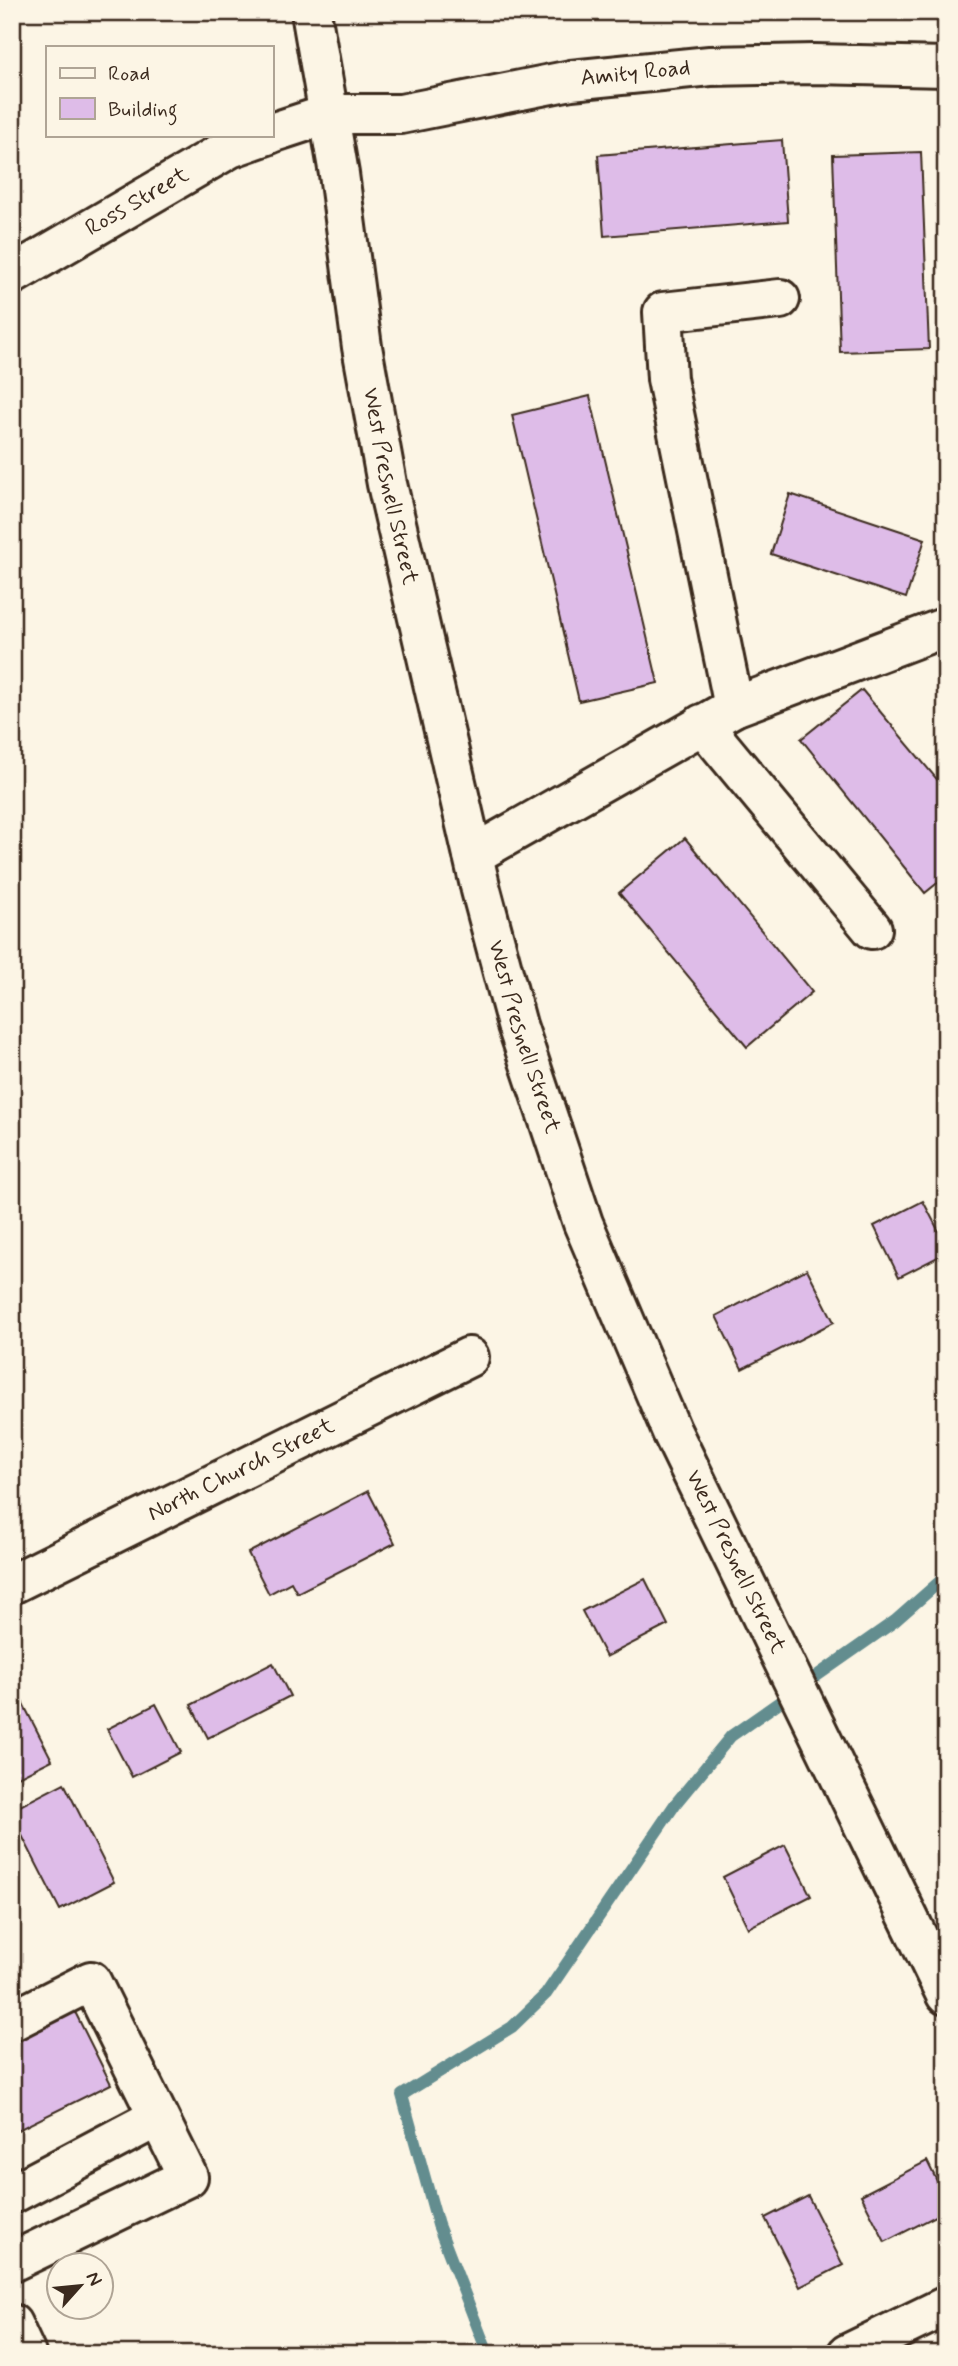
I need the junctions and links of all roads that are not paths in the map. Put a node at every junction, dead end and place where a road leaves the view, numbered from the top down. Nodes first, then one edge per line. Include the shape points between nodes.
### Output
1 (311, 12) edge
2 (946, 67) edge
3 (329, 114) junction
4 (273, 133) edge
5 (263, 136) edge
6 (12, 275) edge
7 (780, 299) dead end
8 (946, 626) edge
9 (718, 716) junction
10 (473, 855) junction
11 (872, 929) dead end
12 (469, 1357) dead end
13 (12, 1584) edge
14 (946, 1995) edge
15 (12, 2021) edge
16 (158, 2117) junction
17 (12, 2194) edge
18 (12, 2262) edge
19 (946, 2306) edge
20 (12, 2324) edge
21 (863, 2350) edge
22 (26, 2354) edge

1 - 3 main road, West Presnell Street
2 - 3 main road, Amity Road via 710,66 571,80 401,114
3 - 4 main road, Ross Street
3 - 10 main road, West Presnell Street via 387,484
5 - 6 main road, Ross Street via 230,148
7 - 9 main road via 663,312 667,379
8 - 9 main road
9 - 10 main road
9 - 11 main road
10 - 14 main road, West Presnell Street via 517,1025 583,1223 672,1432
12 - 13 main road, North Church Street
15 - 16 main road via 91,1981
16 - 17 main road
16 - 18 main road via 188,2177
19 - 21 main road
20 - 22 main road

